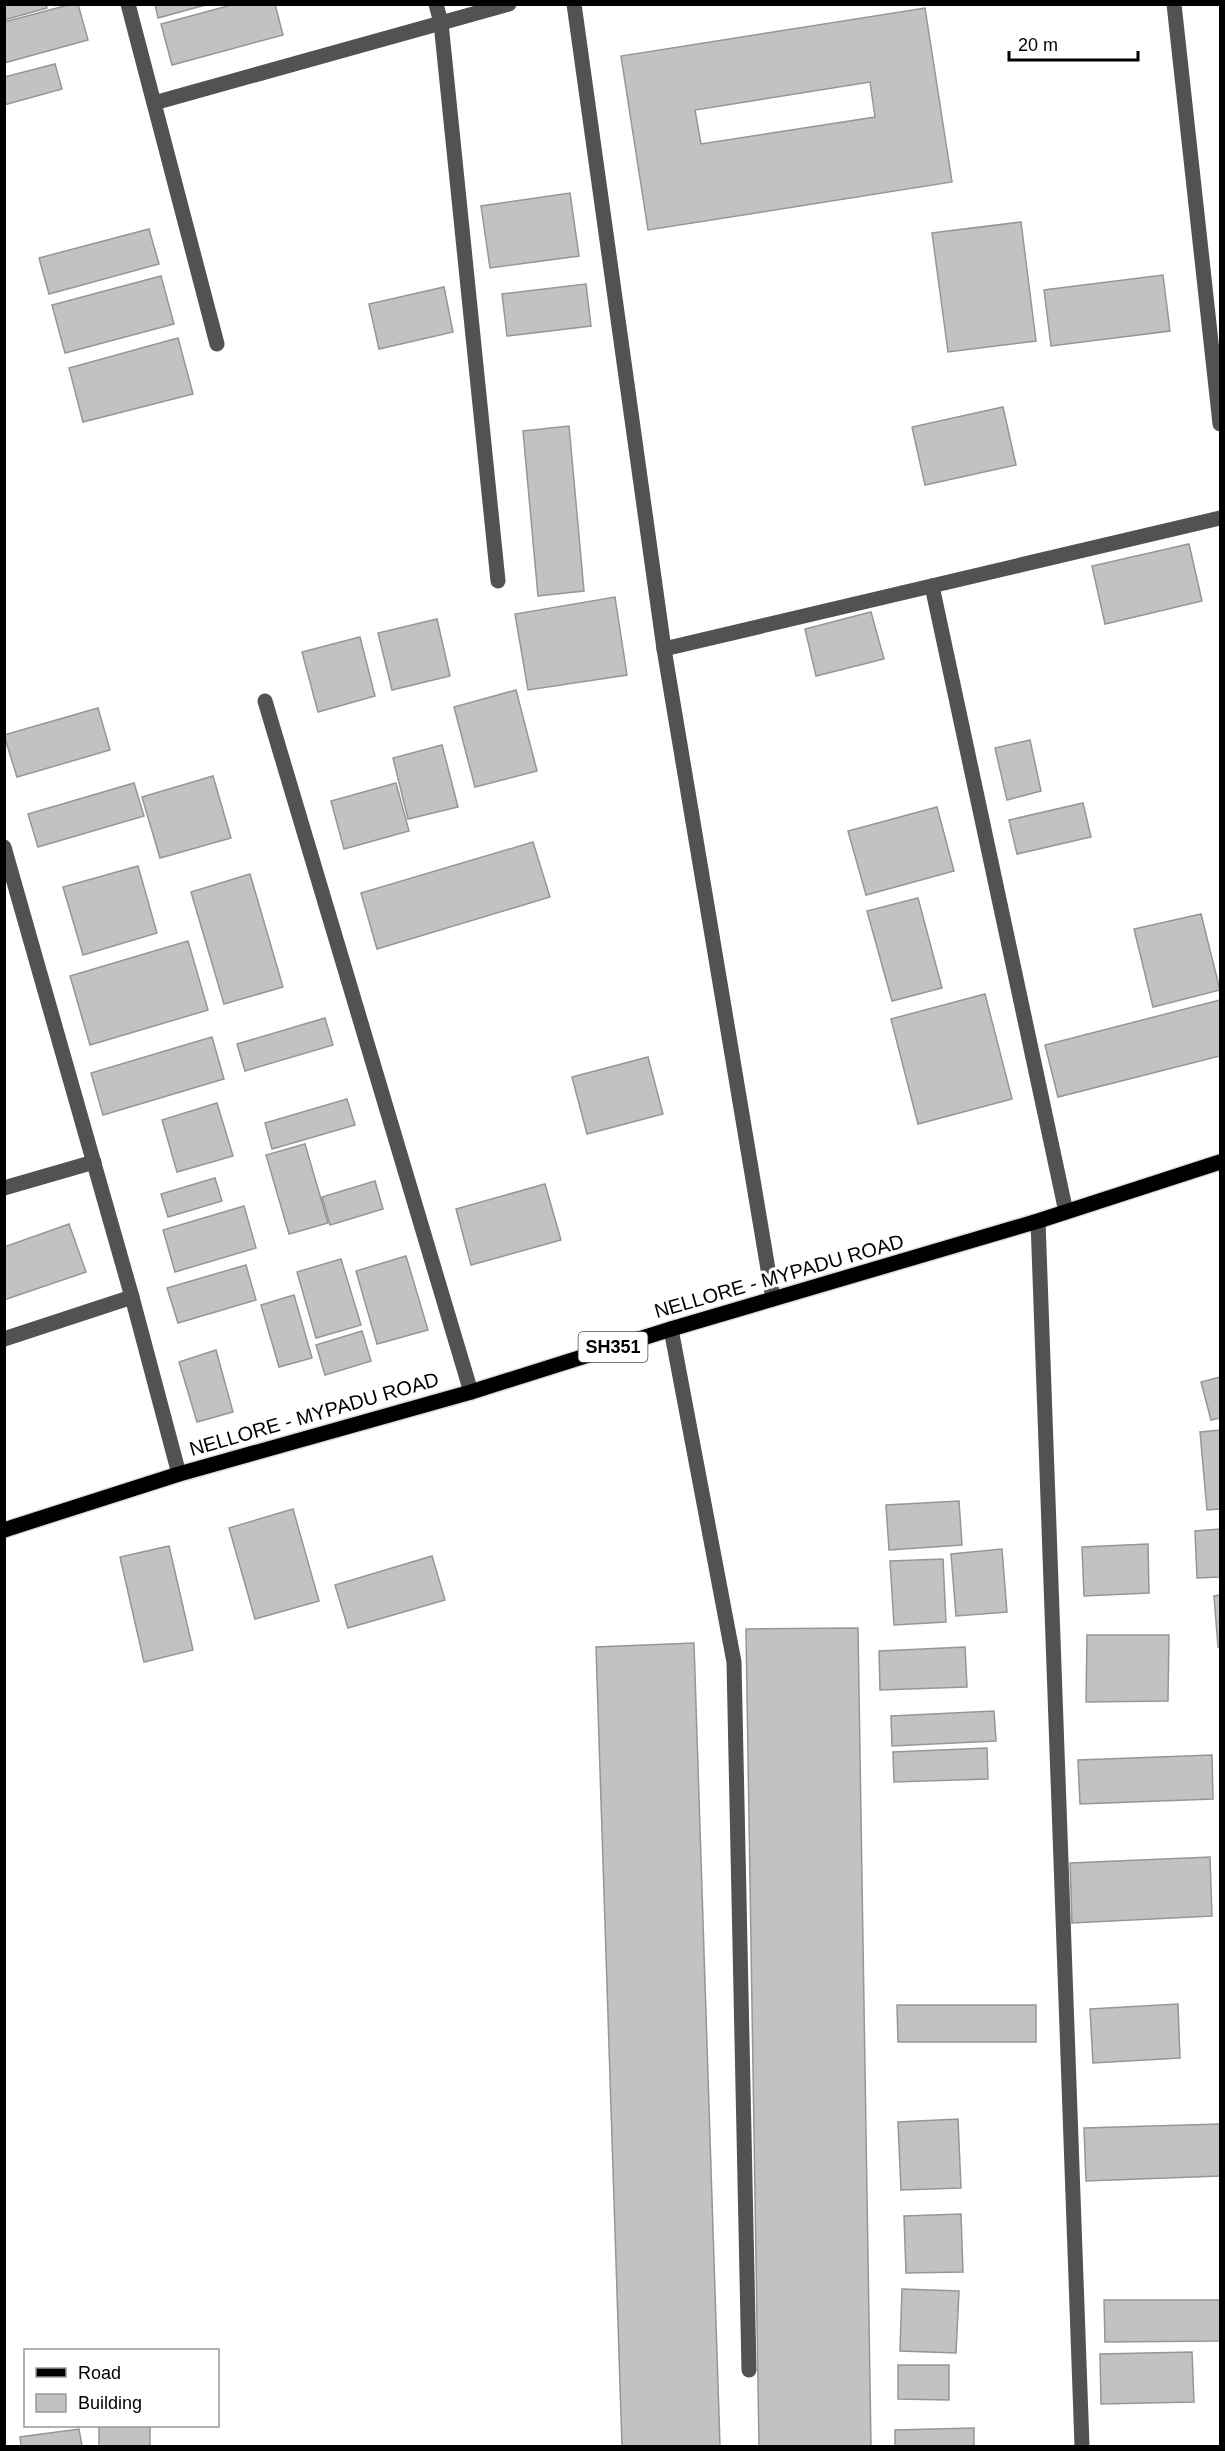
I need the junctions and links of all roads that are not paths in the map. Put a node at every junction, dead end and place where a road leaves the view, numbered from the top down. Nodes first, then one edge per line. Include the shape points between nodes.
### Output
1 (128, 4) edge
2 (436, 4) edge
3 (509, 4) edge
4 (574, 4) edge
5 (1174, 4) edge
6 (441, 23) junction
7 (154, 103) junction
8 (217, 344) dead end
9 (1221, 424) edge
10 (1221, 518) edge
11 (498, 581) dead end
12 (932, 586) junction
13 (664, 649) junction
14 (265, 700) dead end
15 (4, 847) edge
16 (94, 1162) junction
17 (1221, 1162) edge
18 (4, 1188) edge
19 (1065, 1212) junction
20 (1038, 1221) junction
21 (132, 1297) junction
22 (773, 1299) junction
23 (671, 1329) junction
24 (4, 1339) edge
25 (471, 1392) junction
26 (179, 1474) junction
27 (4, 1530) edge
28 (749, 2370) dead end
29 (1082, 2446) edge

1 - 7 street
2 - 6 street
3 - 6 street
4 - 13 street
5 - 9 street
6 - 7 street
6 - 11 street
7 - 8 street
10 - 12 street
12 - 13 street
12 - 19 street
13 - 22 street
14 - 25 street
15 - 16 street
16 - 18 street
16 - 21 street
17 - 19 main road, NELLORE - MYPADU ROAD / SH351
19 - 20 main road, NELLORE - MYPADU ROAD / SH351
20 - 22 main road, NELLORE - MYPADU ROAD / SH351
20 - 29 street
21 - 24 street
21 - 26 street
22 - 23 main road, NELLORE - MYPADU ROAD / SH351
23 - 25 main road, NELLORE - MYPADU ROAD / SH351
23 - 28 street via 734,1662
25 - 26 main road, NELLORE - MYPADU ROAD / SH351
26 - 27 main road, NELLORE - MYPADU ROAD / SH351

